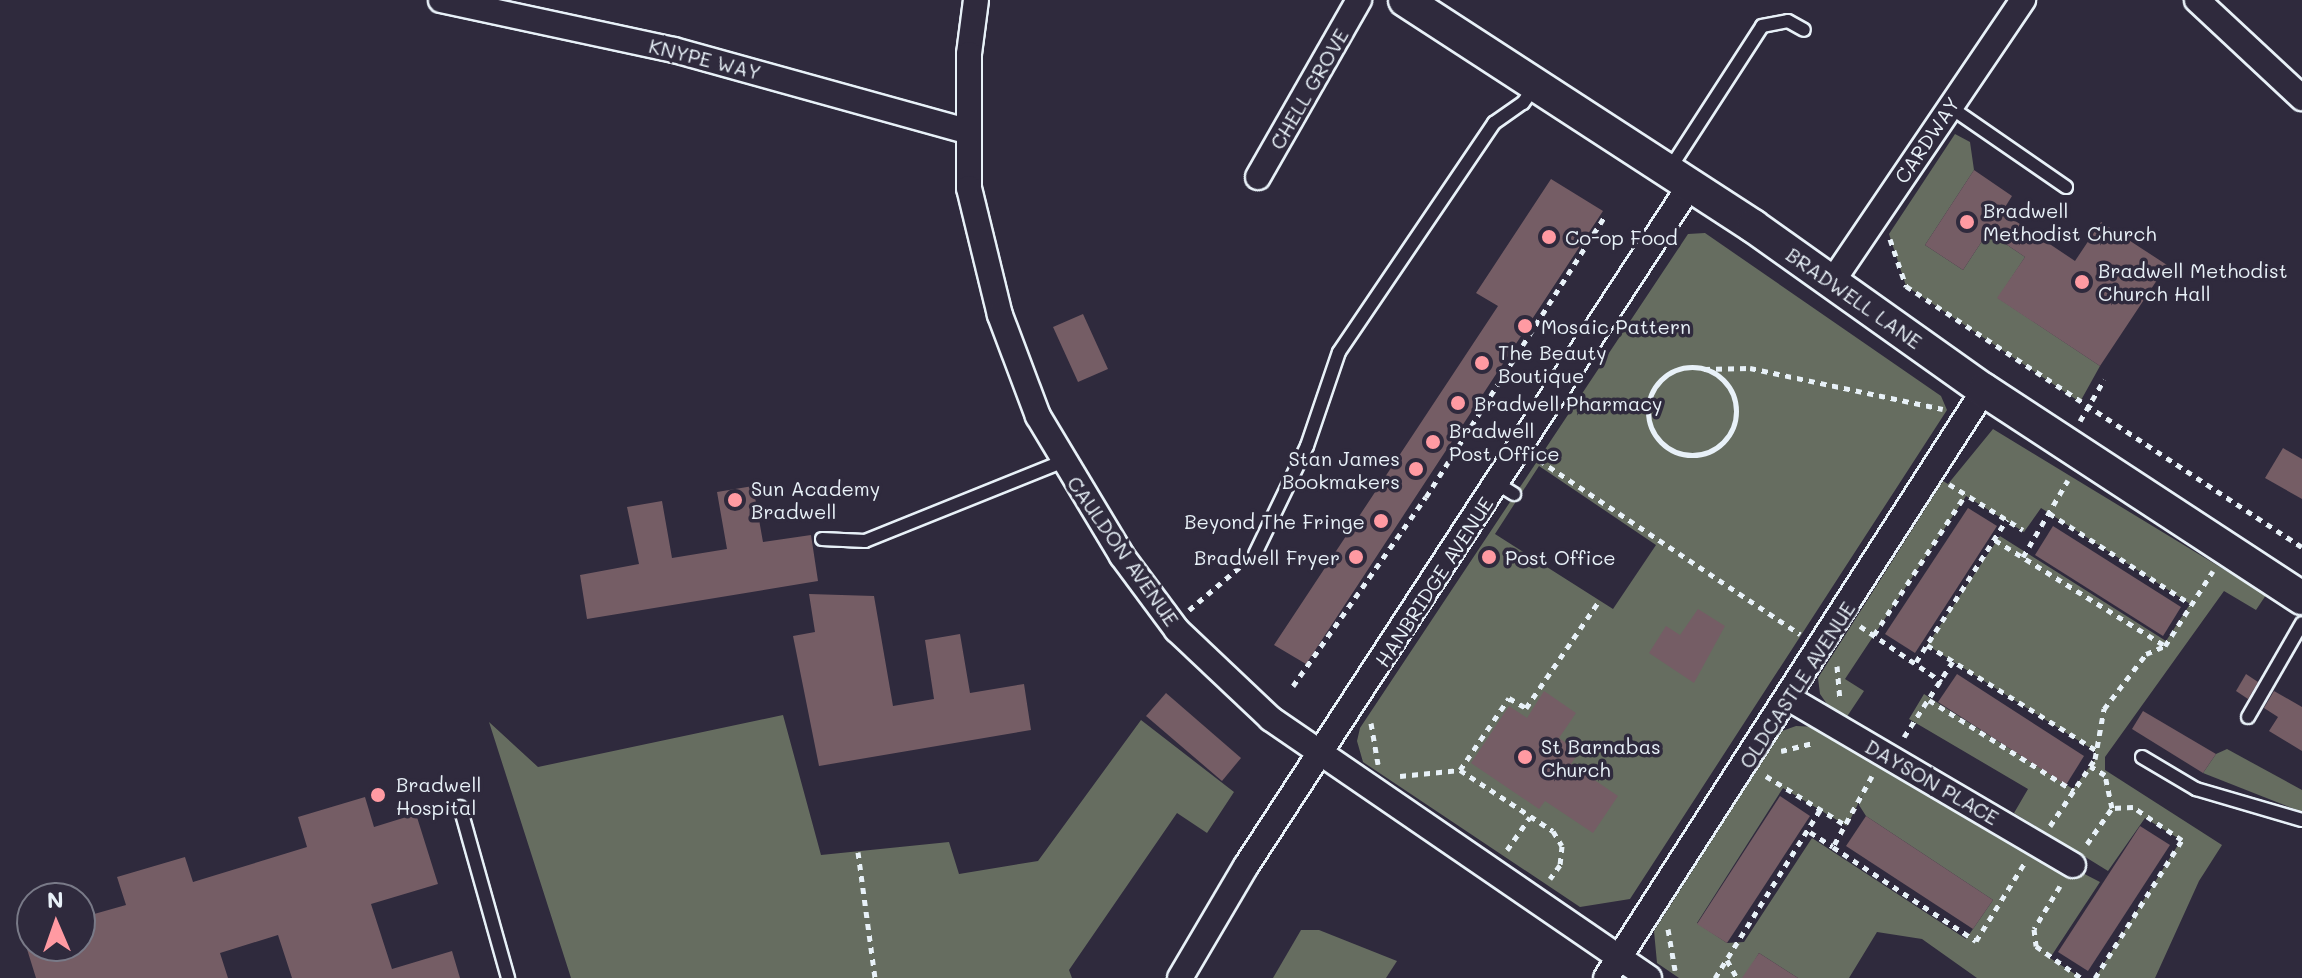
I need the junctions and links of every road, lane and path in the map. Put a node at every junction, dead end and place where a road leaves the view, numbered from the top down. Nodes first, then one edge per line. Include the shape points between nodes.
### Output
1 (441, 0) edge
2 (976, 0) edge
3 (1359, 0) edge
4 (1405, 0) edge
5 (2023, 0) edge
6 (2197, 0) edge
7 (1804, 30) dead end
8 (1536, 84) junction
9 (2302, 98) edge
10 (1950, 107) junction
11 (966, 131) junction
12 (1258, 177) dead end
13 (1678, 180) junction
14 (2066, 187) dead end
15 (1606, 214) dead end
16 (1889, 233) dead end
17 (1832, 282) junction
18 (1704, 369) junction
19 (2104, 380) dead end
20 (1941, 396) dead end
21 (1550, 403) junction
22 (1966, 405) junction
23 (1647, 407) junction
24 (2089, 408) junction
25 (1938, 423) dead end
26 (1521, 448) junction
27 (2074, 450) junction
28 (1062, 462) junction
29 (1932, 473) junction
30 (1966, 494) junction
31 (2049, 513) junction
32 (2007, 519) junction
33 (2023, 530) dead end
34 (822, 539) dead end
35 (1995, 540) junction
36 (2302, 547) edge
37 (1255, 554) joint
38 (2023, 557) junction
39 (2215, 567) dead end
40 (2302, 598) edge
41 (1599, 601) dead end
42 (2191, 604) junction
43 (1843, 615) junction
44 (1809, 621) dead end
45 (2302, 623) edge
46 (1173, 624) junction
47 (1874, 635) junction
48 (1798, 637) junction
49 (1927, 645) junction
50 (2165, 646) junction
51 (1830, 652) junction
52 (1953, 661) junction
53 (1916, 662) junction
54 (1942, 682) junction
55 (1293, 686) dead end
56 (1790, 699) junction
57 (1929, 700) junction
58 (1841, 714) dead end
59 (2248, 717) dead end
60 (1360, 728) dead end
61 (1821, 741) dead end
62 (2096, 750) junction
63 (1781, 751) dead end
64 (1323, 756) junction
65 (1888, 756) junction
66 (2142, 757) dead end
67 (2090, 766) junction
68 (1371, 767) dead end
69 (1460, 770) junction
70 (1765, 775) dead end
71 (1400, 787) dead end
72 (2074, 791) junction
73 (460, 807) dead end
74 (2112, 808) junction
75 (1820, 810) junction
76 (1530, 817) junction
77 (2302, 820) edge
78 (1847, 826) junction
79 (1810, 832) junction
80 (2041, 839) junction
81 (1833, 847) junction
82 (858, 852) dead end
83 (1514, 863) dead end
84 (2073, 865) junction
85 (1535, 878) dead end
86 (1546, 885) junction
87 (1557, 892) dead end
88 (1668, 929) dead end
89 (1619, 957) junction
90 (1727, 960) junction
91 (508, 978) edge
92 (875, 978) edge
93 (1180, 978) edge
94 (1606, 978) edge
95 (1649, 978) edge
96 (1674, 978) edge
97 (1715, 978) edge
98 (1737, 978) edge
99 (2081, 978) edge
100 (2095, 978) edge

1 - 11 street, KNYPE WAY via 674,50 932,126
2 - 11 street, CAULDON AVENUE
3 - 12 street, CHELL GROVE
4 - 8 street, BRADWELL LANE
5 - 10 street, CARDWAY
6 - 9 street
7 - 13 lane via 1788,21 1762,26
8 - 13 street, BRADWELL LANE
8 - 37 lane via 1523,103 1494,123 1339,352 1307,446
10 - 14 lane
10 - 17 street, CARDWAY
11 - 28 street, CAULDON AVENUE via 969,188 1000,315 1038,416
13 - 17 street, BRADWELL LANE
13 - 21 street, HANBRIDGE AVENUE
15 - 55 path via 1426,497
16 - 24 path via 1906,286
17 - 22 street, BRADWELL LANE
18 - 22 path via 1750,368
18 - 23 path via 1667,375
18 - 23 path via 1729,387 1735,401 1732,431 1722,444 1710,452 1679,454 1655,436
19 - 24 path
20 - 22 path
21 - 23 path
21 - 26 street, HANBRIDGE AVENUE
22 - 25 path
22 - 27 street, BRADWELL LANE
22 - 29 street, OLDCASTLE AVENUE
24 - 27 path
24 - 36 path
26 - 48 path
26 - 64 street, HANBRIDGE AVENUE via 1506,489
27 - 31 path
27 - 40 street, BRADWELL LANE
28 - 34 lane via 865,541
28 - 46 street, CAULDON AVENUE
29 - 30 path
29 - 43 street, OLDCASTLE AVENUE
30 - 32 path
30 - 47 path
31 - 38 path
31 - 42 path
32 - 33 path
32 - 35 path
35 - 38 path
35 - 49 path
37 - 46 path
38 - 50 path
39 - 42 path
41 - 69 path via 1526,708 1509,698
42 - 50 path
43 - 47 path
43 - 51 street, OLDCASTLE AVENUE
44 - 48 path
45 - 59 lane
46 - 64 street, CAULDON AVENUE via 1247,700
47 - 53 path
48 - 51 path
49 - 52 path
49 - 53 path
50 - 62 path via 2146,654 2104,709
51 - 56 street, OLDCASTLE AVENUE
51 - 58 path
52 - 54 path
52 - 62 path
53 - 54 path
54 - 57 path
56 - 65 street, DAYSON PLACE
56 - 89 street, OLDCASTLE AVENUE
57 - 65 path
57 - 72 path
60 - 68 path via 1369,715 1380,773
61 - 63 path
62 - 67 path
64 - 89 street, CAULDON AVENUE
64 - 93 street, HANBRIDGE AVENUE via 1246,866
65 - 78 path
65 - 80 street, DAYSON PLACE
66 - 77 lane via 2196,789
67 - 72 path
67 - 74 path via 2105,775
69 - 71 path via 1387,779
69 - 76 path
70 - 75 path
72 - 80 path
73 - 91 lane
74 - 84 path
74 - 100 path via 2133,807 2182,840
75 - 78 path
75 - 79 path
76 - 83 path via 1503,856
76 - 86 path via 1553,831 1562,846 1560,865
78 - 81 path
79 - 81 path
79 - 90 path
80 - 81 path via 1976,941
80 - 84 street, DAYSON PLACE
82 - 92 path
84 - 99 path via 2034,929 2036,946
85 - 86 path
86 - 87 path
88 - 96 path
89 - 94 street, OLDCASTLE AVENUE
89 - 95 street, CAULDON AVENUE
90 - 97 path
90 - 98 path

